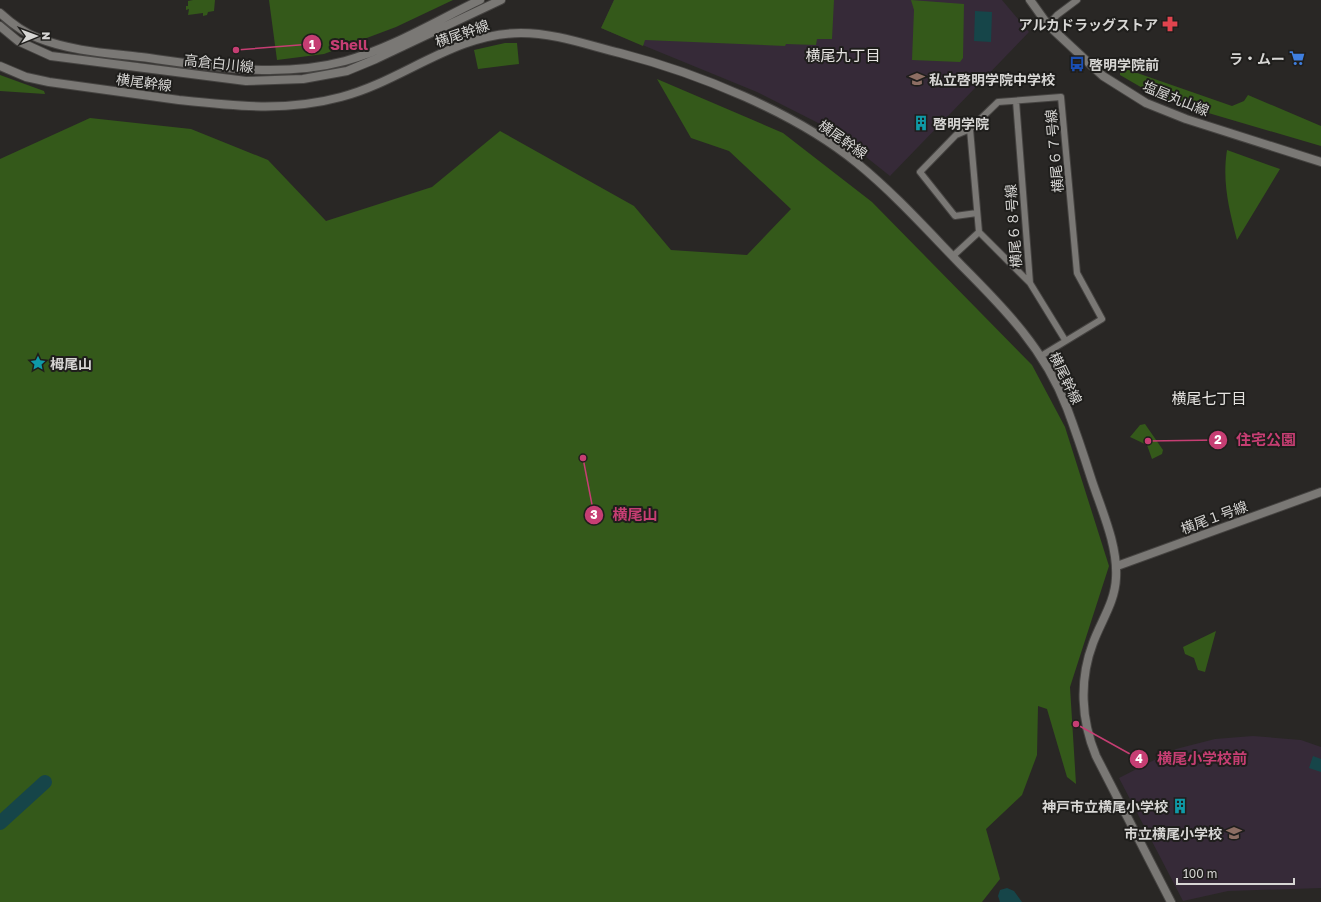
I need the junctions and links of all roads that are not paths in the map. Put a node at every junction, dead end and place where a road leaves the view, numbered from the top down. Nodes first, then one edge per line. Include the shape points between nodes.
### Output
1 (480, 0) edge
2 (501, 0) edge
3 (1030, 0) edge
4 (1077, 0) edge
5 (0, 13) edge
6 (1048, 25) junction
7 (0, 26) edge
8 (0, 66) edge
9 (1016, 100) junction
10 (970, 129) junction
11 (1321, 162) edge
12 (976, 213) junction
13 (979, 232) junction
14 (953, 256) junction
15 (1030, 283) junction
16 (1065, 340) junction
17 (1041, 356) junction
18 (1321, 492) edge
19 (1117, 566) junction
20 (1172, 902) edge

1 - 5 street, 高倉白川線 via 373,52 311,68 272,72 67,48 36,38
2 - 7 street, 高倉白川線 via 347,71 303,79 246,81 51,56 18,41
3 - 6 street, 塩屋丸山線
4 - 6 street
6 - 11 street, 塩屋丸山線 via 1103,76 1146,103 1186,119
8 - 14 street, 横尾幹線 via 26,77 49,82 235,106 270,108 316,103 357,93 461,44 481,38 525,33 566,39 655,62 750,100 821,137 882,185
9 - 10 street, 横尾６７号線 via 998,102
9 - 15 street, 横尾６８号線
9 - 16 street, 横尾６７号線 via 1061,97 1078,274 1102,319
10 - 12 street
10 - 12 street, 横尾６７号線 via 956,135 920,172 955,216
12 - 13 street
13 - 14 street
13 - 15 street
14 - 17 street, 横尾幹線 via 1014,318
15 - 16 street, 横尾６８号線
16 - 17 street, 横尾６７号線
17 - 19 street, 横尾幹線 via 1069,412 1109,531
18 - 19 street, 横尾１号線
19 - 20 street, 横尾幹線 via 1114,595 1087,663 1084,685 1086,721 1096,756

